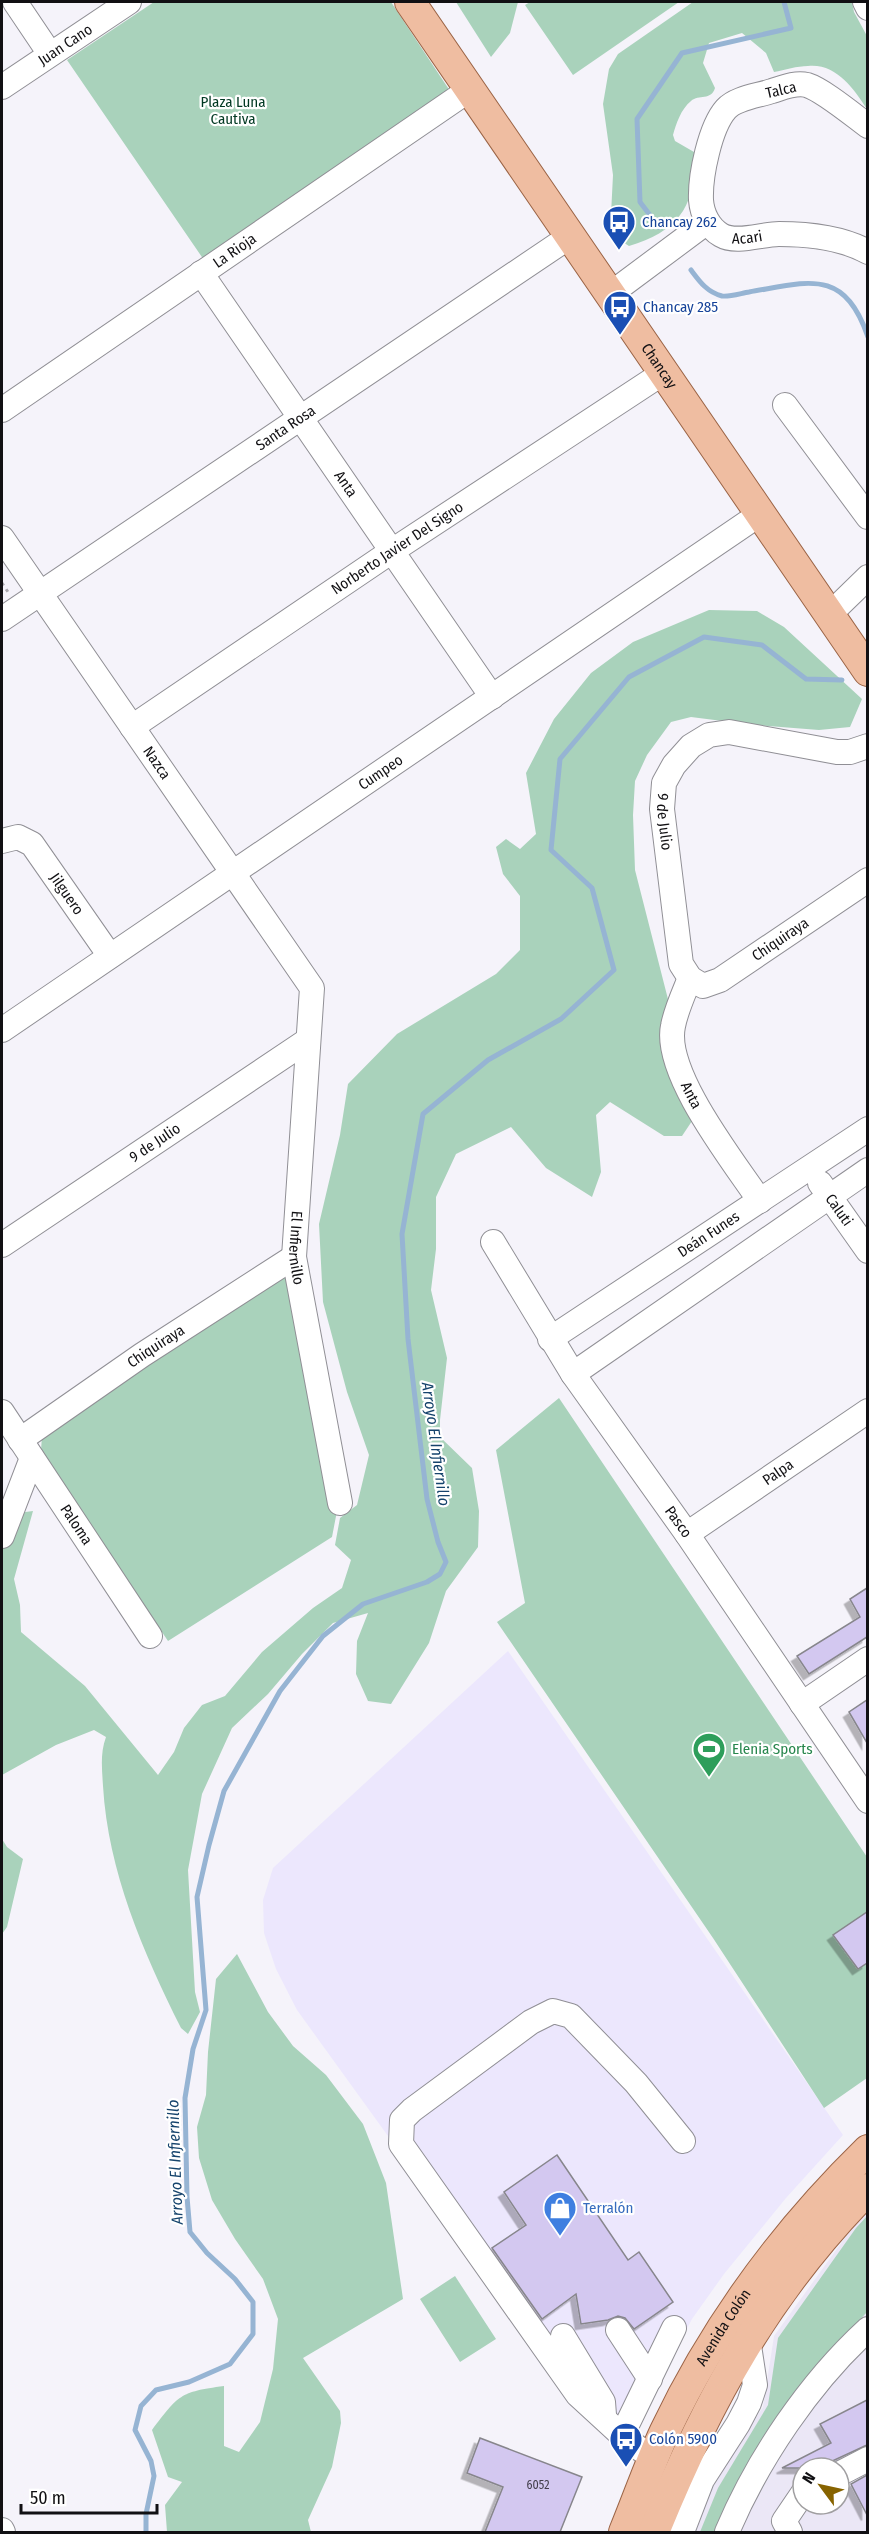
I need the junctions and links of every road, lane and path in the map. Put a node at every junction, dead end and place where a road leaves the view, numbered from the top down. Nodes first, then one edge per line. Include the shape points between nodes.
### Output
1 (15, 2) edge
2 (129, 2) edge
3 (410, 2) edge
4 (865, 2) edge
5 (867, 8) edge
6 (50, 54) junction
7 (2, 87) edge
8 (469, 90) junction
9 (867, 126) edge
10 (707, 222) junction
11 (570, 237) junction
12 (867, 252) edge
13 (201, 273) junction
14 (609, 295) junction
15 (663, 374) junction
16 (785, 405) dead end
17 (2, 410) edge
18 (300, 417) junction
19 (760, 514) junction
20 (867, 518) edge
21 (2, 538) edge
22 (392, 551) junction
23 (867, 577) edge
24 (39, 592) junction
25 (829, 615) junction
26 (2, 619) edge
27 (867, 671) edge
28 (492, 697) junction
29 (132, 727) junction
30 (867, 746) edge
31 (10, 839) edge
32 (232, 873) junction
33 (867, 880) edge
34 (110, 956) junction
35 (690, 978) junction
36 (312, 988) joint
37 (2, 1030) edge
38 (308, 1040) junction
39 (867, 1129) edge
40 (810, 1168) junction
41 (867, 1170) edge
42 (829, 1196) junction
43 (760, 1202) junction
44 (493, 1242) dead end
45 (2, 1245) edge
46 (867, 1251) edge
47 (294, 1257) junction
48 (550, 1339) junction
49 (573, 1374) junction
50 (867, 1411) edge
51 (2, 1412) edge
52 (26, 1449) junction
53 (340, 1503) dead end
54 (687, 1534) junction
55 (2, 1536) edge
56 (150, 1636) dead end
57 (867, 1659) edge
58 (802, 1704) junction
59 (867, 1801) edge
60 (683, 2141) dead end
61 (867, 2150) edge
62 (867, 2189) edge
63 (674, 2328) dead end
64 (867, 2329) edge
65 (618, 2330) dead end
66 (562, 2336) dead end
67 (748, 2339) junction
68 (652, 2373) junction
69 (691, 2380) junction
70 (614, 2427) junction
71 (653, 2458) junction
72 (867, 2459) edge
73 (851, 2468) edge
74 (791, 2510) edge
75 (624, 2532) edge
76 (654, 2532) edge
77 (682, 2532) edge
78 (727, 2532) edge
79 (790, 2532) edge

1 - 6 street
2 - 6 street, Juan Cano
3 - 8 main road, Chancay
4 - 5 street
6 - 7 street, Juan Cano
8 - 11 main road, Chancay
8 - 13 street, La Rioja
9 - 10 street, Talca via 807,85 792,85 736,102 726,108 718,121 709,146 701,201
10 - 12 street, Acari via 722,235 733,238 803,235 839,240
10 - 14 street
11 - 14 main road, Chancay
11 - 18 street, Santa Rosa
13 - 17 street, La Rioja
13 - 18 street, Anta
14 - 15 main road, Chancay
15 - 19 main road, Chancay
15 - 22 street, Norberto Javier Del Signo
16 - 20 street
18 - 22 street, Anta
18 - 24 street, Santa Rosa
19 - 25 main road, Chancay
19 - 28 street, Cumpeo
21 - 24 street, Nazca
22 - 28 street, Anta
22 - 29 street, Norberto Javier Del Signo
23 - 25 street
24 - 26 street, Santa Rosa
24 - 29 street, Nazca
25 - 27 main road, Chancay
28 - 32 street, Cumpeo
29 - 32 street, Nazca
30 - 35 street, 9 de Julio via 837,752 729,732 709,735 691,746 674,765 664,783 662,809 681,964
31 - 34 street, Jilguero via 32,844
32 - 34 street, Cumpeo
32 - 36 street, Nazca
33 - 35 street, Chiquiraya via 720,980 703,986
34 - 37 street, Cumpeo
35 - 43 street, Anta via 672,1027 674,1052 692,1099
36 - 38 street, El Infiernillo
38 - 45 street, 9 de Julio
38 - 47 street, El Infiernillo
39 - 40 street, Deán Funes
40 - 42 street, Caluti
40 - 43 street, Deán Funes
41 - 42 street
42 - 46 street, Caluti
42 - 49 street
43 - 48 street, Deán Funes
44 - 48 street, Pasco
47 - 52 street, Chiquiraya via 142,1355
47 - 53 street, El Infiernillo
48 - 49 street, Pasco
49 - 54 street, Pasco
50 - 54 street, Palpa
51 - 52 street, Paloma
52 - 55 street
52 - 56 street, Paloma
54 - 58 street, Pasco
57 - 58 street
58 - 59 street, Pasco
60 - 70 street via 636,2083 571,2016 554,2011 531,2022 402,2120 401,2144 578,2395
61 - 69 main road, Avenida Colón via 765,2265 723,2324
62 - 67 main road, Avenida Colón via 795,2271
63 - 68 street
64 - 78 street via 792,2416 742,2497
65 - 68 street
66 - 70 street
67 - 76 main road, Avenida Colón via 705,2415
67 - 77 street via 755,2385 749,2403 702,2480
68 - 69 street
68 - 70 street
69 - 71 main road, Avenida Colón
70 - 71 street
71 - 75 main road, Avenida Colón
72 - 73 street
74 - 79 street via 783,2521

